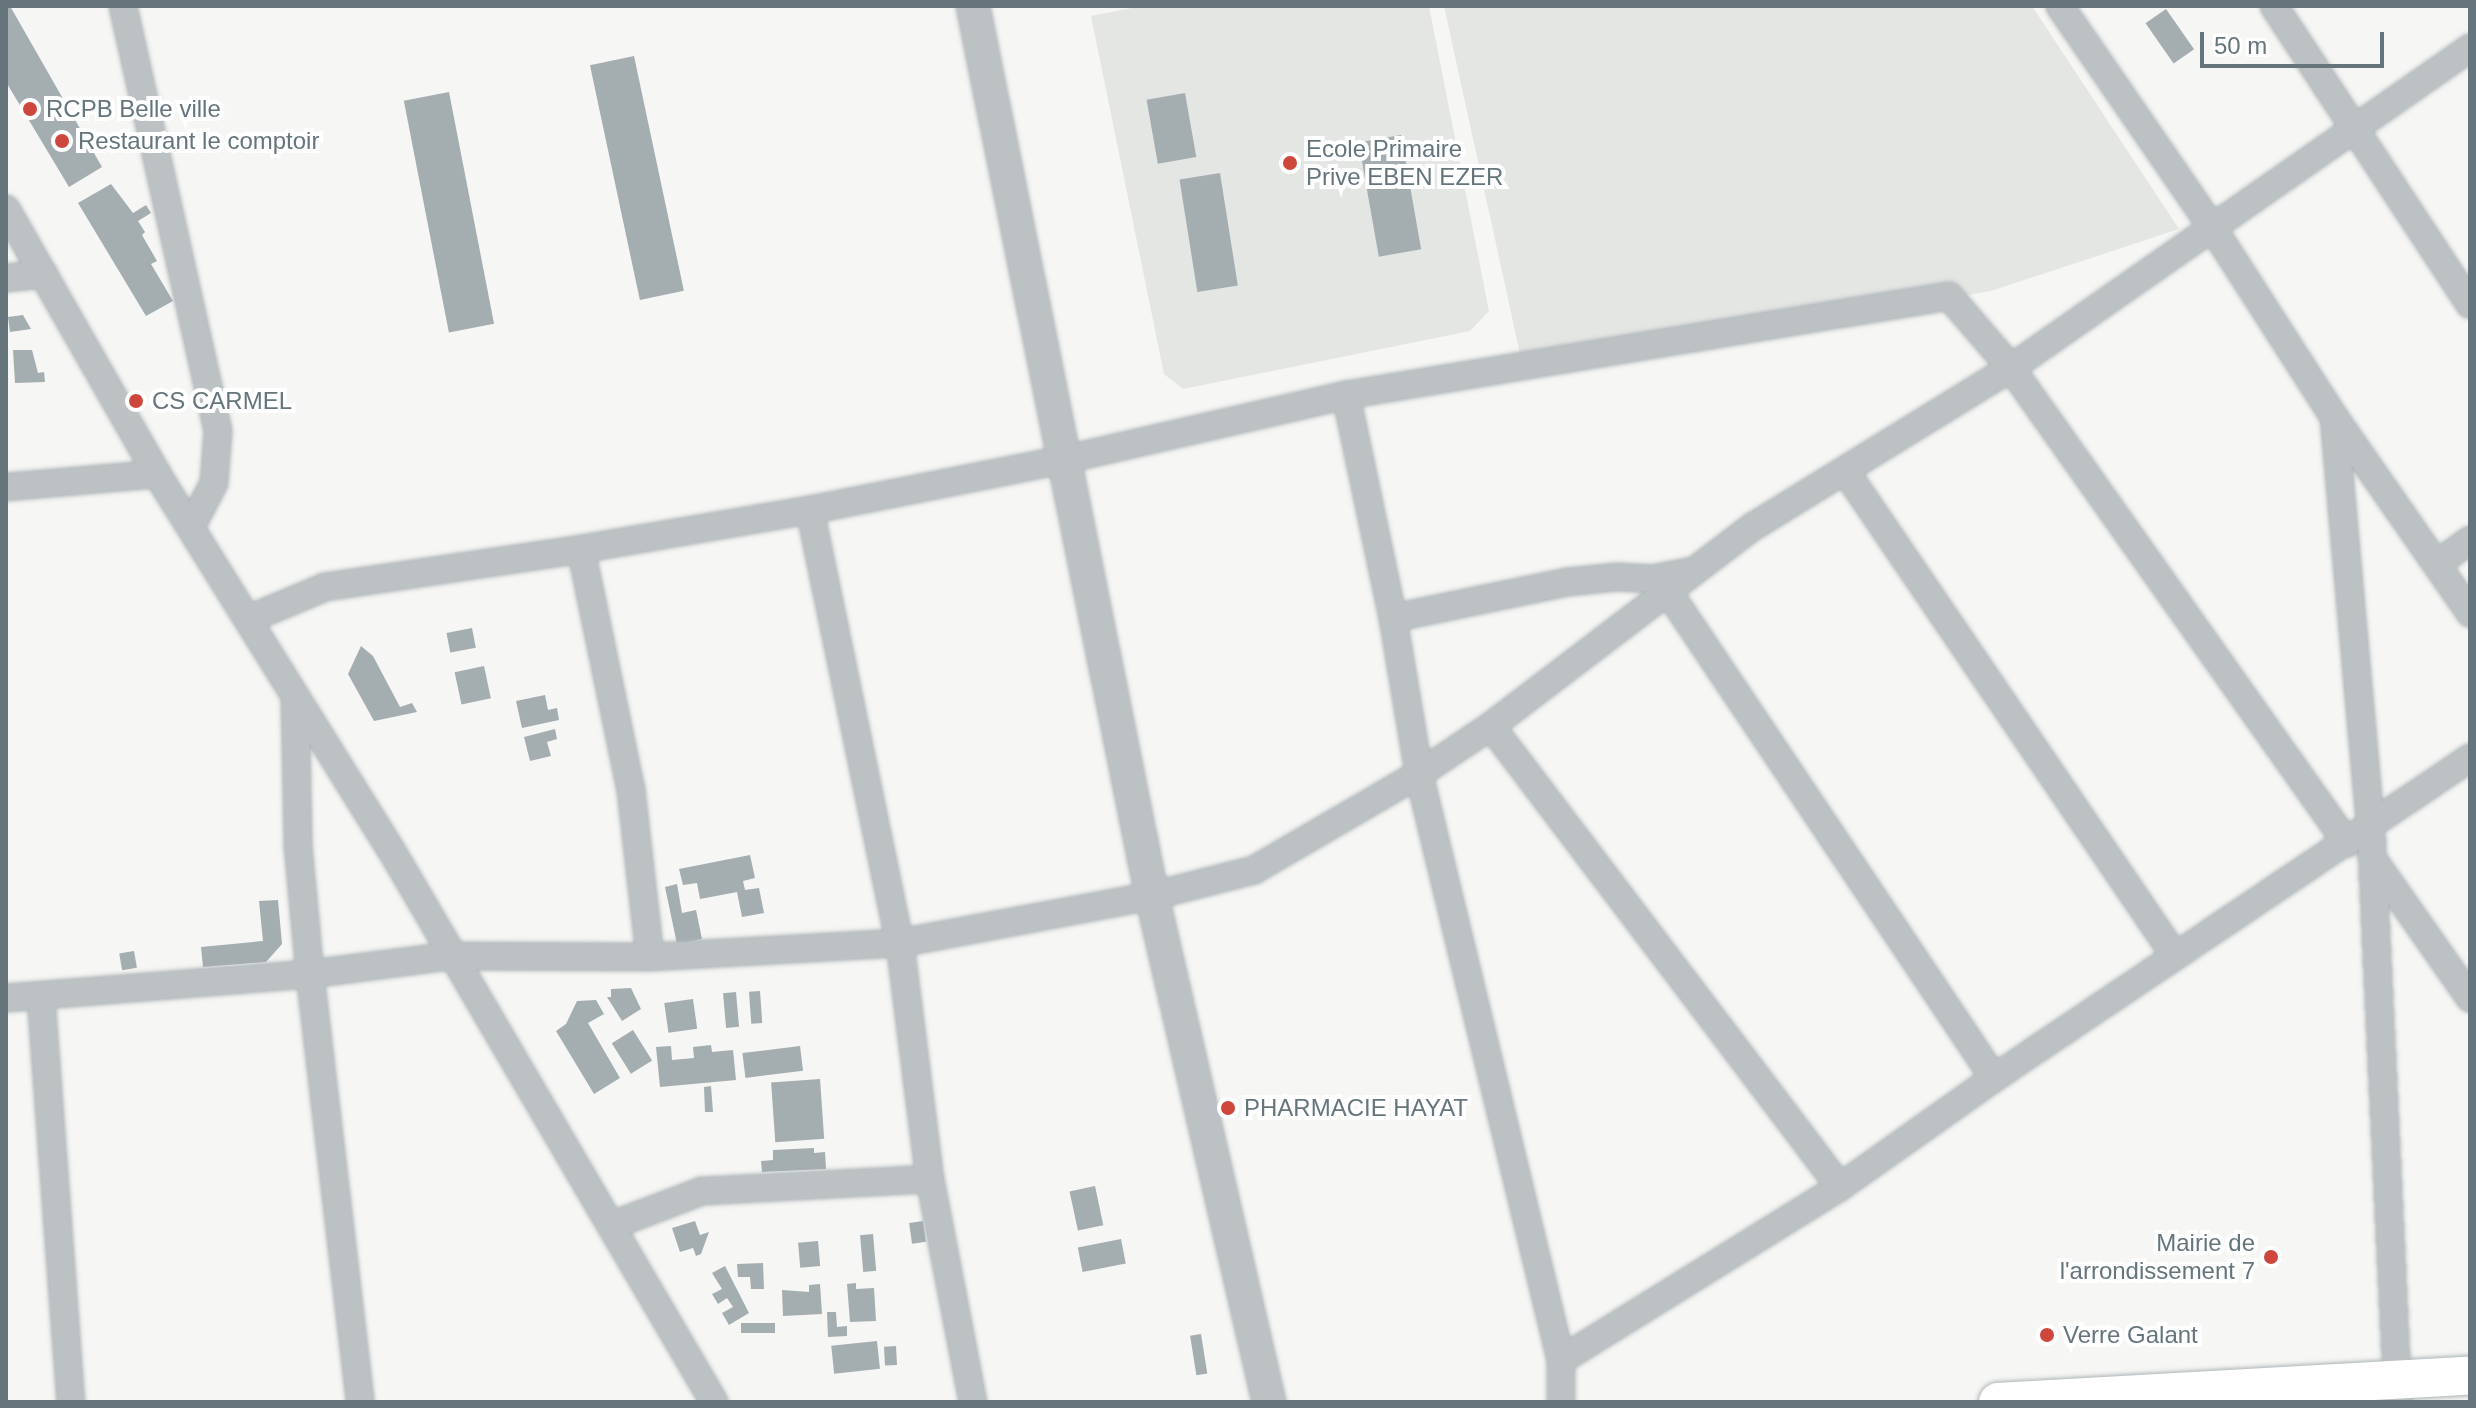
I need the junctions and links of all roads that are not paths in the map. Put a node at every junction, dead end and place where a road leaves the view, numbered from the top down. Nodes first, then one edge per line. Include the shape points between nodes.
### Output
1 (123, 6) edge
2 (973, 6) edge
3 (2060, 6) edge
4 (2274, 6) edge
5 (2470, 48) edge
6 (2355, 128) junction
7 (6, 209) edge
8 (2212, 227) junction
9 (44, 274) junction
10 (6, 278) edge
11 (2470, 304) edge
12 (2011, 368) junction
13 (1346, 395) junction
14 (2334, 417) junction
15 (1067, 459) junction
16 (1846, 472) junction
17 (157, 474) junction
18 (6, 487) edge
19 (810, 510) junction
20 (192, 525) junction
21 (2470, 540) edge
22 (581, 549) junction
23 (2437, 564) junction
24 (1696, 570) junction
25 (1669, 593) junction
26 (2470, 613) edge
27 (1393, 618) junction
28 (249, 619) junction
29 (295, 696) junction
30 (1491, 726) junction
31 (2470, 758) edge
32 (1419, 774) junction
33 (2371, 828) junction
34 (2347, 843) junction
35 (2372, 858) junction
36 (1152, 896) junction
37 (900, 943) junction
38 (451, 956) junction
39 (2175, 956) junction
40 (650, 957) junction
41 (310, 974) junction
42 (41, 996) junction
43 (6, 998) edge
44 (2470, 998) edge
45 (1994, 1078) junction
46 (930, 1179) junction
47 (1840, 1187) junction
48 (613, 1225) junction
49 (1561, 1360) junction
50 (2470, 1376) edge
51 (2396, 1391) edge
52 (71, 1402) edge
53 (360, 1402) edge
54 (714, 1402) edge
55 (973, 1402) edge
56 (1269, 1402) edge
57 (1561, 1402) edge
58 (1998, 1402) edge

1 - 20 street via 218,431 214,483
2 - 15 street
3 - 8 street
4 - 6 street
5 - 6 street
6 - 8 street
6 - 11 street
7 - 9 street
8 - 12 street
8 - 14 street
9 - 10 street
9 - 17 street
12 - 13 street via 1949,296
12 - 16 street
12 - 34 street
13 - 15 street
13 - 27 street
14 - 23 street
14 - 33 street
15 - 19 street
15 - 36 street
16 - 24 street via 1754,526
16 - 39 street
17 - 18 street
17 - 20 street
19 - 22 street
19 - 37 street
20 - 28 street
21 - 23 street
22 - 28 street via 325,587
22 - 40 street via 631,790
23 - 26 street
24 - 25 street
24 - 27 street via 1652,579 1567,582
25 - 30 street
25 - 45 street
27 - 32 street
28 - 29 street
29 - 38 street
29 - 41 street via 298,845
30 - 32 street
30 - 47 street
31 - 33 street
32 - 36 street via 1254,870
32 - 49 street
33 - 34 street
33 - 35 street
34 - 39 street
35 - 44 street
35 - 51 street
36 - 37 street
36 - 56 street
37 - 40 street
37 - 46 street
38 - 40 street
38 - 41 street
38 - 48 street
39 - 45 street
41 - 42 street
41 - 53 street
42 - 43 street
42 - 52 street
45 - 47 street
46 - 48 street via 702,1191
46 - 55 street
47 - 49 street
48 - 54 street
49 - 57 street
50 - 51 main road
51 - 58 main road

